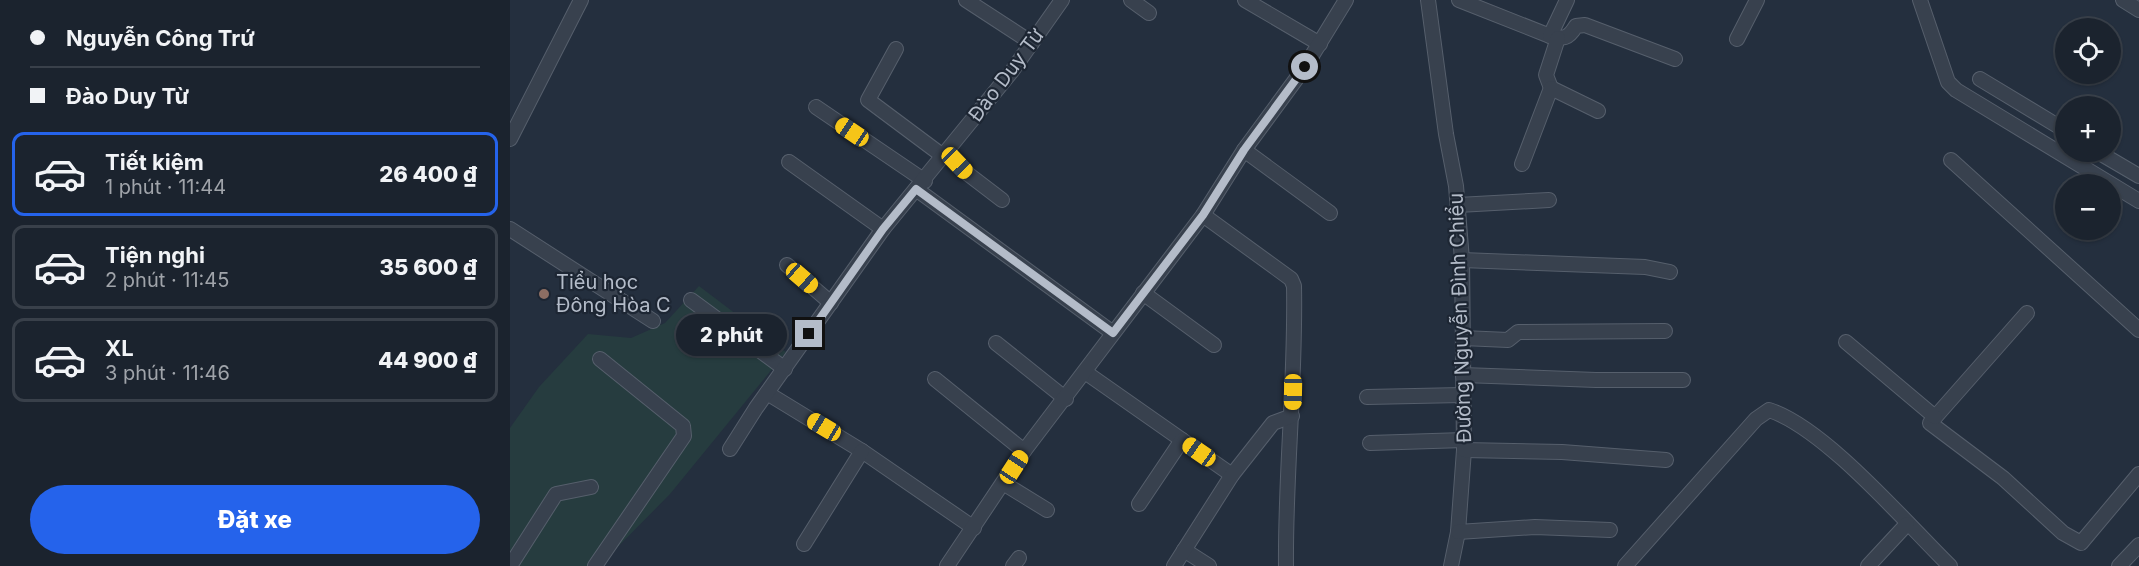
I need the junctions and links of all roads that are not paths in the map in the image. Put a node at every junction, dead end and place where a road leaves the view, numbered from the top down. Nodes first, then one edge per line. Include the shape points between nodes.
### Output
1 (581, 0) edge
2 (966, 0) edge
3 (1062, 0) edge
4 (1131, 0) edge
5 (1245, 0) edge
6 (1346, 0) edge
7 (1428, 0) edge
8 (1460, 0) edge
9 (1567, 0) edge
10 (1757, 0) edge
11 (1920, 0) edge
12 (2123, 0) edge
13 (2139, 10) edge
14 (1149, 13) dead end
15 (1554, 37) junction
16 (1737, 39) dead end
17 (1032, 43) junction
18 (1320, 44) junction
19 (896, 49) dead end
20 (1676, 59) dead end
21 (1980, 79) dead end
22 (1551, 88) junction
23 (816, 107) dead end
24 (1599, 111) dead end
25 (2055, 124) edge
26 (510, 139) edge
27 (1244, 150) junction
28 (945, 154) junction
29 (1951, 160) dead end
30 (789, 162) dead end
31 (2115, 162) edge
32 (1522, 164) dead end
33 (2139, 176) edge
34 (920, 185) junction
35 (1002, 200) dead end
36 (1549, 200) dead end
37 (2139, 201) edge
38 (1458, 205) junction
39 (1330, 213) dead end
40 (1203, 215) junction
41 (510, 229) edge
42 (883, 229) junction
43 (1462, 261) junction
44 (787, 265) dead end
45 (1670, 272) dead end
46 (1143, 293) junction
47 (691, 300) dead end
48 (831, 303) junction
49 (2027, 313) dead end
50 (653, 321) dead end
51 (2139, 330) edge
52 (1665, 331) dead end
53 (1113, 333) junction
54 (1463, 338) junction
55 (1846, 342) dead end
56 (996, 343) dead end
57 (1214, 345) dead end
58 (600, 359) dead end
59 (785, 369) junction
60 (1085, 372) junction
61 (1463, 375) junction
62 (935, 379) dead end
63 (1683, 380) dead end
64 (767, 393) junction
65 (1462, 395) junction
66 (1367, 397) dead end
67 (1066, 399) junction
68 (1292, 416) junction
69 (1935, 417) junction
70 (1182, 440) junction
71 (1370, 443) dead end
72 (1464, 445) junction
73 (730, 449) dead end
74 (862, 451) junction
75 (1024, 451) junction
76 (1666, 460) dead end
77 (2139, 474) edge
78 (1232, 475) junction
79 (1004, 483) junction
80 (591, 487) dead end
81 (1139, 504) dead end
82 (1047, 510) dead end
83 (1907, 524) junction
84 (974, 528) junction
85 (1610, 531) dead end
86 (1458, 532) junction
87 (804, 544) dead end
88 (2139, 545) edge
89 (1184, 550) junction
90 (510, 566) edge
91 (596, 566) edge
92 (947, 566) edge
93 (1174, 566) edge
94 (1209, 566) edge
95 (1286, 566) edge
96 (1451, 566) edge
97 (1625, 566) edge
98 (1868, 566) edge
99 (1950, 566) edge
100 (2119, 566) edge

1 - 26 street
2 - 17 street
3 - 17 street, Đào Duy Từ
4 - 14 street
5 - 18 street
6 - 18 street
7 - 38 street, Đường Nguyễn Đình Chiểu
8 - 15 street
9 - 15 street
10 - 16 street
11 - 37 street via 1948,82 1956,90
12 - 13 street
15 - 20 street via 1570,36 1576,26 1584,25
15 - 22 street via 1546,75
17 - 28 street, Đào Duy Từ
18 - 27 street
19 - 28 street via 868,100
21 - 25 street
22 - 24 street
22 - 32 street
23 - 34 street
27 - 39 street
27 - 40 street
28 - 34 street, Đào Duy Từ
28 - 35 street
29 - 51 street
30 - 42 street
31 - 33 street
34 - 42 street, Đào Duy Từ
34 - 53 street
36 - 38 street
38 - 43 street, Đường Nguyễn Đình Chiểu
40 - 46 street
40 - 68 street via 1291,279
41 - 50 street
42 - 48 street, Đào Duy Từ
43 - 45 street via 1645,267
43 - 54 street, Đường Nguyễn Đình Chiểu
44 - 48 street
46 - 53 street
46 - 57 street
47 - 59 street
48 - 59 street, Đào Duy Từ
49 - 69 street
52 - 54 street via 1518,332 1508,340
53 - 60 street
54 - 61 street, Đường Nguyễn Đình Chiểu
55 - 69 street
56 - 67 street
58 - 91 street via 683,426 684,436
59 - 64 street, Đào Duy Từ
60 - 67 street
60 - 70 street
61 - 63 street
61 - 65 street, Đường Nguyễn Đình Chiểu
62 - 75 street
64 - 73 street, Đào Duy Từ
64 - 74 street
65 - 66 street
65 - 72 street, Đường Nguyễn Đình Chiểu
67 - 75 street
68 - 78 street via 1273,423
68 - 95 street
69 - 77 street via 1930,423 2003,478 2063,533 2081,543
70 - 78 street
70 - 81 street
71 - 72 street
72 - 76 street
72 - 86 street, Đường Nguyễn Đình Chiểu
74 - 84 street
74 - 87 street
75 - 79 street
78 - 89 street
79 - 82 street
79 - 84 street
80 - 90 street via 556,494
83 - 97 street via 1844,461 1790,416 1769,410 1756,419
83 - 98 street
83 - 99 street
84 - 92 street
85 - 86 street via 1535,527
86 - 96 street, Đường Nguyễn Đình Chiểu
88 - 100 street
89 - 93 street
89 - 94 street

